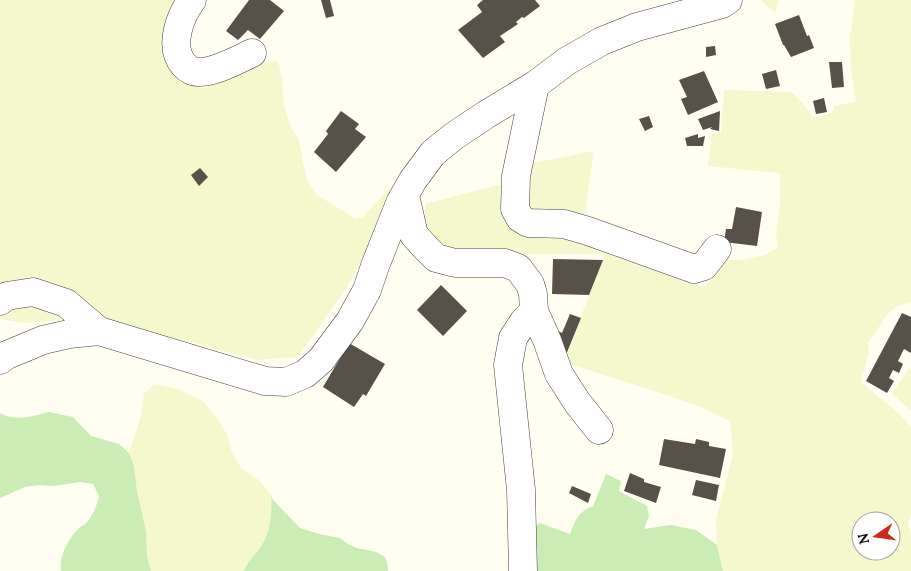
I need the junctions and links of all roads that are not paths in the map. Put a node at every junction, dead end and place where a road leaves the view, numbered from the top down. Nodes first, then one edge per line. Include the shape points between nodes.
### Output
1 (192, 0) edge
2 (728, 0) edge
3 (252, 53) dead end
4 (535, 85) junction
5 (405, 195) junction
6 (414, 234) junction
7 (387, 238) junction
8 (717, 249) dead end
9 (0, 301) edge
10 (534, 311) junction
11 (99, 331) junction
12 (2, 355) edge
13 (599, 430) dead end
14 (523, 571) edge

1 - 3 street via 180,25 176,44 181,61 187,68 196,72 216,69
2 - 4 street via 602,41
4 - 5 street via 432,153
4 - 8 street via 516,176 515,210 520,218 528,224 564,224 588,231 694,269 704,266
5 - 6 street
5 - 7 street
6 - 7 street
6 - 10 street via 436,258 445,261 505,262 518,268 530,284
7 - 11 street via 350,321 321,360 305,374 286,382 265,382
9 - 11 street via 7,296 33,292 66,303
10 - 13 street via 559,374
10 - 14 street via 513,338 508,365 521,490
11 - 12 street via 43,340

